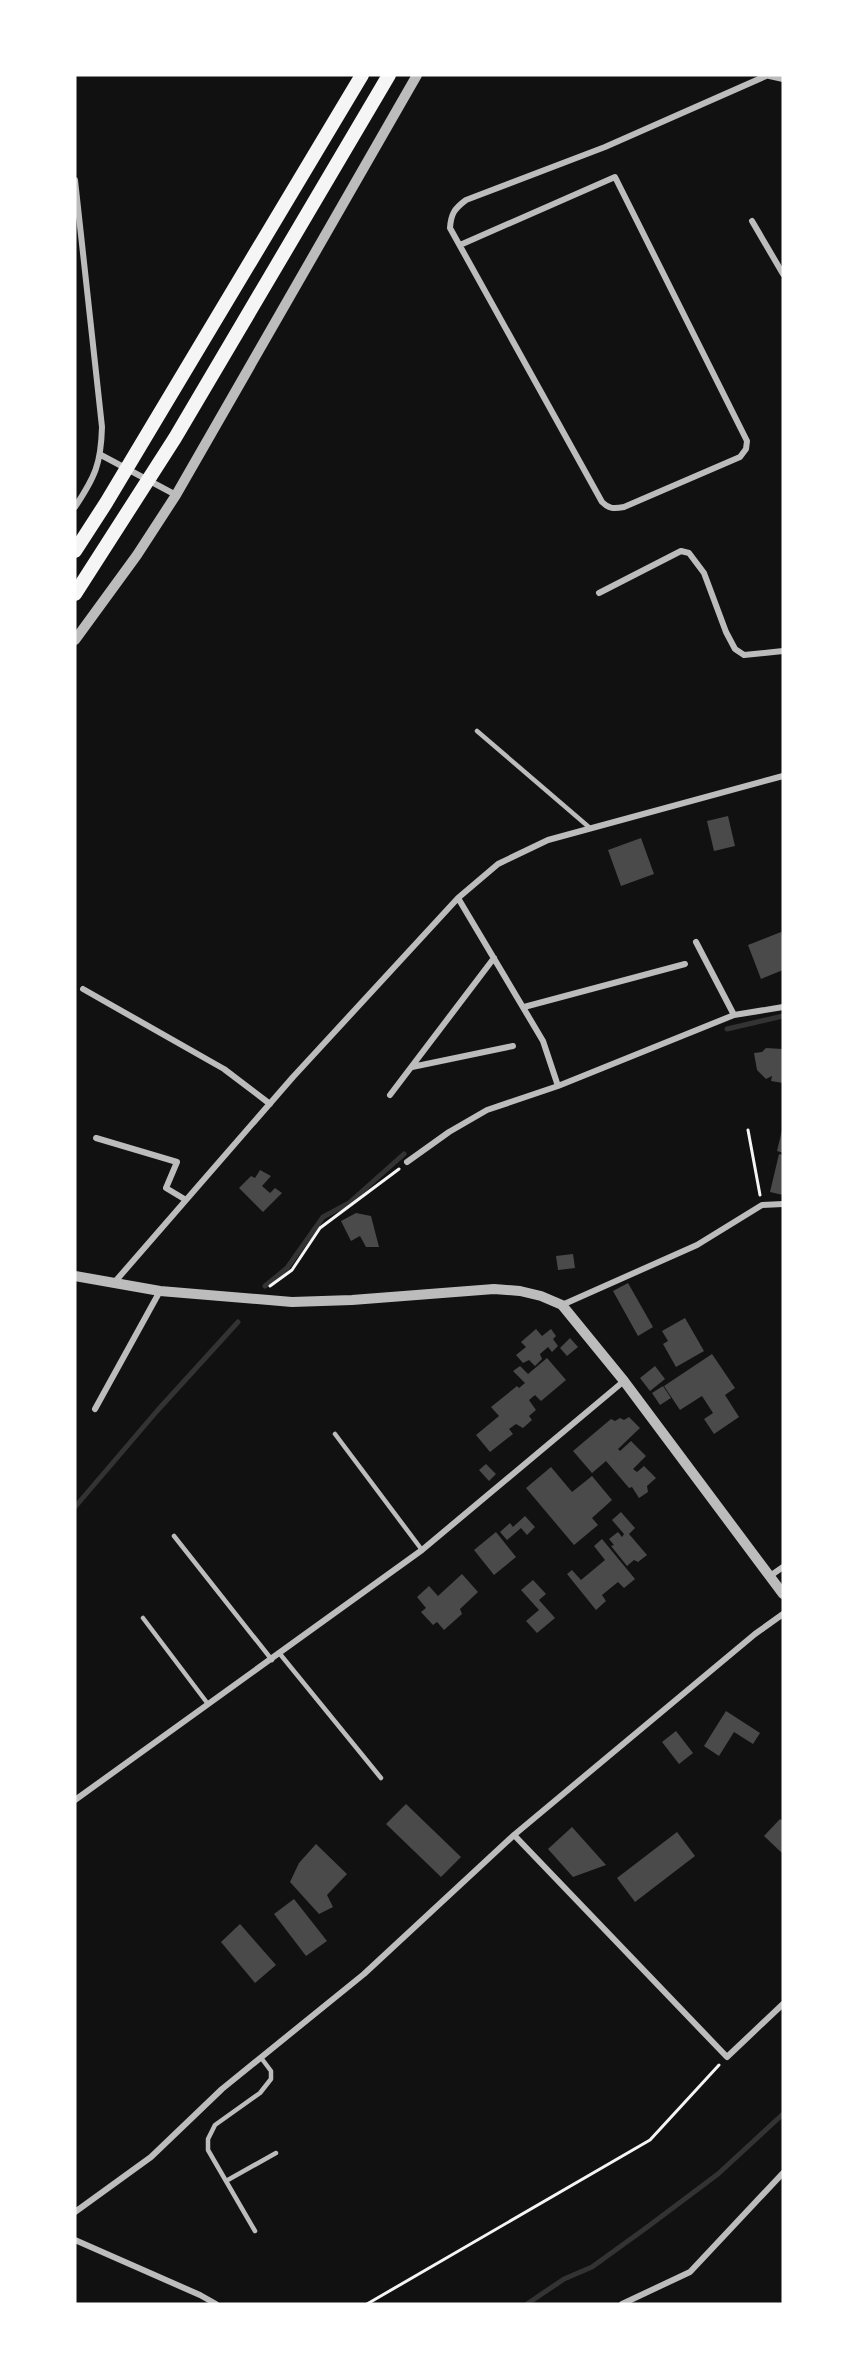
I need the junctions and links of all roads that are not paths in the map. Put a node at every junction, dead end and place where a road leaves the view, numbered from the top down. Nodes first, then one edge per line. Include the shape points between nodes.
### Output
1 (362, 75) edge
2 (389, 75) edge
3 (417, 75) edge
4 (766, 75) edge
5 (783, 78) edge
6 (75, 180) edge
7 (752, 221) dead end
8 (459, 245) junction
9 (783, 274) edge
10 (101, 455) junction
11 (176, 495) junction
12 (75, 507) edge
13 (75, 551) edge
14 (599, 592) dead end
15 (75, 594) edge
16 (75, 640) edge
17 (783, 651) edge
18 (477, 731) dead end
19 (783, 776) edge
20 (590, 828) junction
21 (458, 898) junction
22 (696, 942) dead end
23 (495, 958) junction
24 (685, 964) dead end
25 (83, 989) dead end
26 (524, 1007) junction
27 (783, 1007) edge
28 (734, 1015) junction
29 (513, 1046) dead end
30 (411, 1067) junction
31 (558, 1086) junction
32 (390, 1095) dead end
33 (270, 1104) junction
34 (96, 1138) dead end
35 (407, 1162) road end
36 (186, 1200) junction
37 (783, 1204) edge
38 (75, 1277) edge
39 (113, 1284) junction
40 (160, 1291) junction
41 (562, 1305) junction
42 (624, 1381) junction
43 (95, 1409) dead end
44 (335, 1434) dead end
45 (174, 1536) dead end
46 (422, 1550) junction
47 (783, 1567) edge
48 (770, 1576) junction
49 (783, 1594) edge
50 (783, 1614) edge
51 (142, 1618) dead end
52 (280, 1654) junction
53 (272, 1660) junction
54 (208, 1704) junction
55 (381, 1778) dead end
56 (75, 1800) edge
57 (514, 1835) junction
58 (783, 2004) edge
59 (262, 2059) junction
60 (276, 2152) dead end
61 (783, 2174) edge
62 (226, 2181) junction
63 (75, 2212) edge
64 (255, 2231) dead end
65 (75, 2240) edge
66 (216, 2304) edge
67 (622, 2304) edge

1 - 13 main road
2 - 15 main road via 175,438
3 - 11 street
4 - 5 street
4 - 8 street via 604,147 466,200 451,215 450,228
6 - 10 street via 102,428
7 - 9 street
8 - 8 street via 615,177 747,441 746,449 740,457 624,507 606,506
10 - 11 street
10 - 12 street
11 - 16 street
14 - 17 street via 681,551 689,553 704,573 735,649 744,655
18 - 20 lane
19 - 20 street
20 - 21 street via 548,840 498,864
21 - 23 street
21 - 33 street
22 - 28 street
23 - 26 street
23 - 30 street
24 - 26 street
25 - 33 street via 224,1069
26 - 31 street via 543,1041
27 - 28 street
28 - 31 street
29 - 30 street
30 - 32 street
31 - 35 street via 487,1110
33 - 36 street
34 - 36 street via 177,1162 166,1188
36 - 39 street
37 - 41 street via 762,1205 697,1245
38 - 39 street
39 - 40 street
40 - 41 street via 292,1302 494,1289 520,1291
40 - 43 street
41 - 42 street
42 - 46 street
42 - 48 street
44 - 46 lane
45 - 53 lane
46 - 52 street
47 - 48 street
48 - 49 street
50 - 57 street
51 - 54 lane
52 - 53 street
52 - 55 lane
53 - 54 street
54 - 56 street
57 - 58 street via 727,2057
57 - 59 street via 364,1974
59 - 62 lane via 271,2079 260,2092 215,2125 208,2139 208,2150
59 - 63 street via 222,2089 151,2157
60 - 62 lane
61 - 67 street via 690,2272
62 - 64 lane
65 - 66 street

